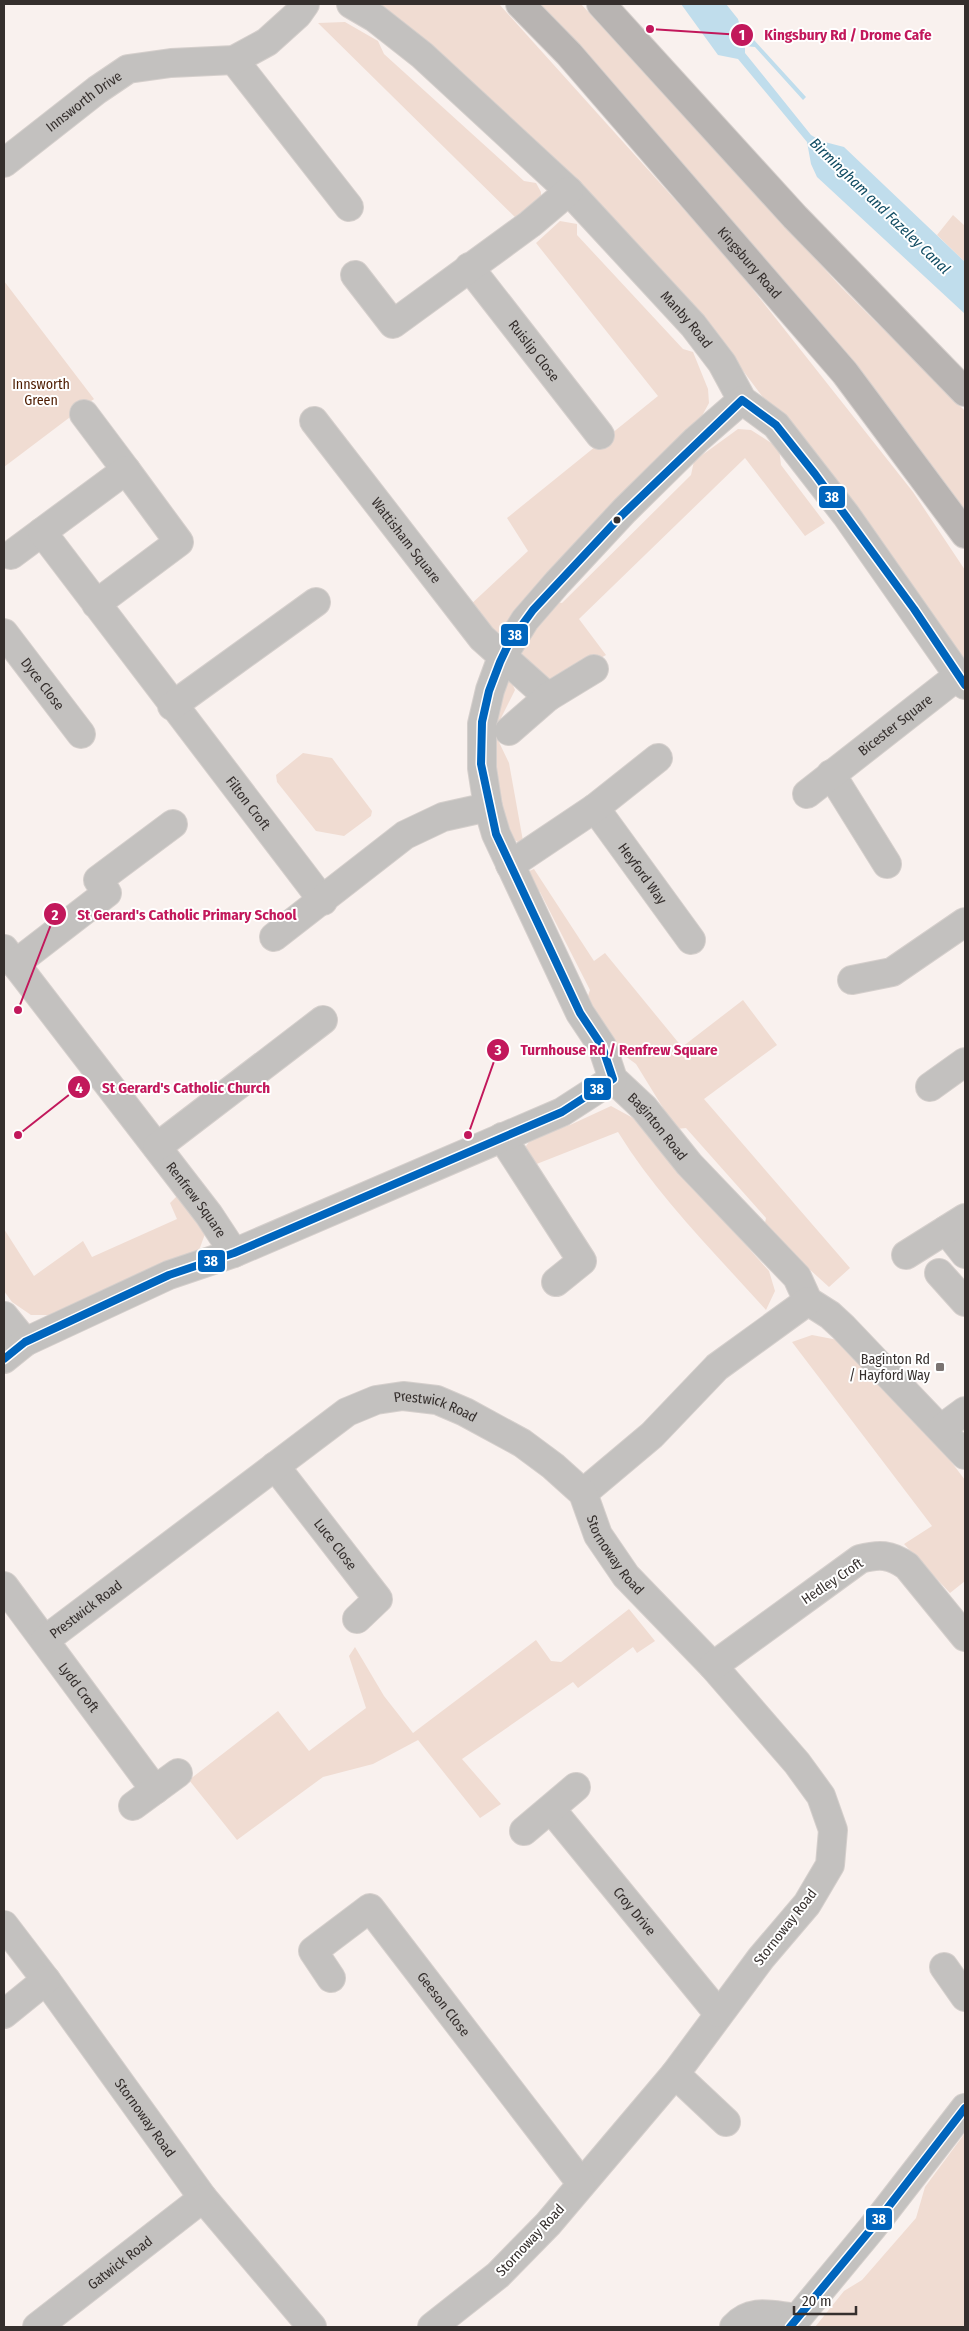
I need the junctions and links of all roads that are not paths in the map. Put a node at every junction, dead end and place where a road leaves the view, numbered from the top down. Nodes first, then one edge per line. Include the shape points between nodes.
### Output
1 (305, 4) edge
2 (351, 4) edge
3 (520, 4) edge
4 (601, 4) edge
5 (234, 60) junction
6 (4, 163) edge
7 (569, 192) junction
8 (348, 207) dead end
9 (470, 267) junction
10 (355, 275) dead end
11 (965, 392) edge
12 (742, 400) junction
13 (84, 414) dead end
14 (314, 420) dead end
15 (600, 436) dead end
16 (126, 470) junction
17 (42, 532) junction
18 (965, 534) edge
19 (12, 555) dead end
20 (316, 602) dead end
21 (96, 604) junction
22 (4, 634) edge
23 (502, 657) junction
24 (594, 668) dead end
25 (962, 680) edge
26 (548, 697) junction
27 (172, 706) junction
28 (509, 731) dead end
29 (81, 734) dead end
30 (658, 758) dead end
31 (831, 774) junction
32 (807, 794) dead end
33 (488, 807) junction
34 (595, 808) junction
35 (173, 824) dead end
36 (887, 864) dead end
37 (510, 866) junction
38 (322, 901) junction
39 (965, 922) edge
40 (274, 937) dead end
41 (691, 940) dead end
42 (9, 957) edge
43 (855, 983) dead end
44 (324, 1020) dead end
45 (965, 1062) edge
46 (613, 1079) junction
47 (930, 1087) dead end
48 (502, 1137) junction
49 (157, 1147) junction
50 (956, 1224) edge
51 (234, 1253) junction
52 (965, 1254) edge
53 (906, 1255) dead end
54 (939, 1273) dead end
55 (556, 1282) dead end
56 (808, 1301) junction
57 (965, 1302) edge
58 (4, 1316) edge
59 (25, 1342) junction
60 (4, 1359) edge
61 (965, 1411) edge
62 (942, 1428) junction
63 (965, 1455) edge
64 (275, 1466) junction
65 (583, 1493) junction
66 (4, 1586) edge
67 (357, 1619) dead end
68 (965, 1637) edge
69 (45, 1640) junction
70 (713, 1666) junction
71 (178, 1773) dead end
72 (576, 1788) dead end
73 (155, 1790) junction
74 (133, 1806) dead end
75 (551, 1809) junction
76 (524, 1831) dead end
77 (4, 1926) edge
78 (944, 1967) dead end
79 (331, 1978) dead end
80 (46, 1980) junction
81 (965, 1997) edge
82 (718, 2013) junction
83 (4, 2014) edge
84 (675, 2074) junction
85 (965, 2108) edge
86 (726, 2122) dead end
87 (581, 2183) junction
88 (203, 2198) junction
89 (794, 2323) edge
90 (38, 2327) edge
91 (312, 2327) edge
92 (432, 2327) edge
93 (734, 2327) edge

1 - 5 street, Innsworth Drive via 267,42
2 - 7 street, Manby Road via 376,18 422,55
3 - 18 highway, Kingsbury Road via 569,54 845,373
4 - 11 highway via 808,231
5 - 6 street, Innsworth Drive via 128,69
5 - 8 street
7 - 9 street
7 - 12 street, Manby Road via 693,325 722,363
9 - 10 street via 393,324
9 - 15 street, Ruislip Close
12 - 23 street, Baginton Road via 696,440 586,550 526,620
12 - 25 street, Manby Road via 776,425 816,474
13 - 16 street
14 - 23 street, Wattisham Square via 482,638
16 - 17 street
16 - 21 street via 179,542
17 - 19 street
17 - 21 street, Filton Croft
20 - 27 street
21 - 27 street, Filton Croft
22 - 29 street, Dyce Close
23 - 26 street
23 - 33 street, Baginton Road via 482,724 482,768
24 - 26 street
25 - 31 street, Bicester Square
26 - 28 street
27 - 38 street, Filton Croft via 208,748
30 - 34 street
31 - 32 street, Bicester Square
31 - 36 street
33 - 37 street, Baginton Road
33 - 38 street via 443,818 405,835
34 - 37 street
34 - 41 street, Heyford Way
35 - 42 street, Renfrew Square via 98,880 107,893
37 - 46 street, Baginton Road via 580,1013 602,1046
38 - 40 street
39 - 43 street via 892,972
42 - 49 street, Renfrew Square
44 - 49 street
45 - 47 street
46 - 48 street via 562,1112
46 - 56 street, Baginton Road via 644,1108 689,1164 797,1277
48 - 51 street
48 - 55 street via 582,1261
49 - 51 street, Renfrew Square
50 - 52 street
50 - 53 street
51 - 59 street via 170,1276
54 - 57 street
56 - 62 street via 844,1327
56 - 65 street via 717,1366 652,1434
58 - 59 street
59 - 60 street
61 - 62 street
62 - 63 street
64 - 65 street, Prestwick Road via 347,1412 376,1400 402,1396 437,1400 465,1412 522,1443
64 - 67 street, Luce Close via 378,1599
64 - 69 street, Prestwick Road
65 - 70 street, Stornoway Road via 598,1535 626,1576
66 - 69 street, Lydd Croft
68 - 70 street, Hedley Croft via 907,1566 894,1557 878,1554 860,1559
69 - 73 street, Lydd Croft
70 - 82 street, Stornoway Road via 797,1763 821,1796 833,1830 830,1865 807,1904
71 - 73 street
72 - 75 street
73 - 74 street
75 - 76 street
75 - 82 street, Croy Drive
77 - 80 street, Stornoway Road
78 - 81 street
79 - 87 street, Geeson Close via 313,1951 370,1908
80 - 83 street
80 - 88 street, Stornoway Road
82 - 84 street, Stornoway Road
84 - 86 street
84 - 87 street, Stornoway Road
85 - 89 street
87 - 92 street, Stornoway Road via 548,2224 498,2275
88 - 90 street, Gatwick Road
88 - 91 street, Stornoway Road
89 - 93 street via 752,2314

